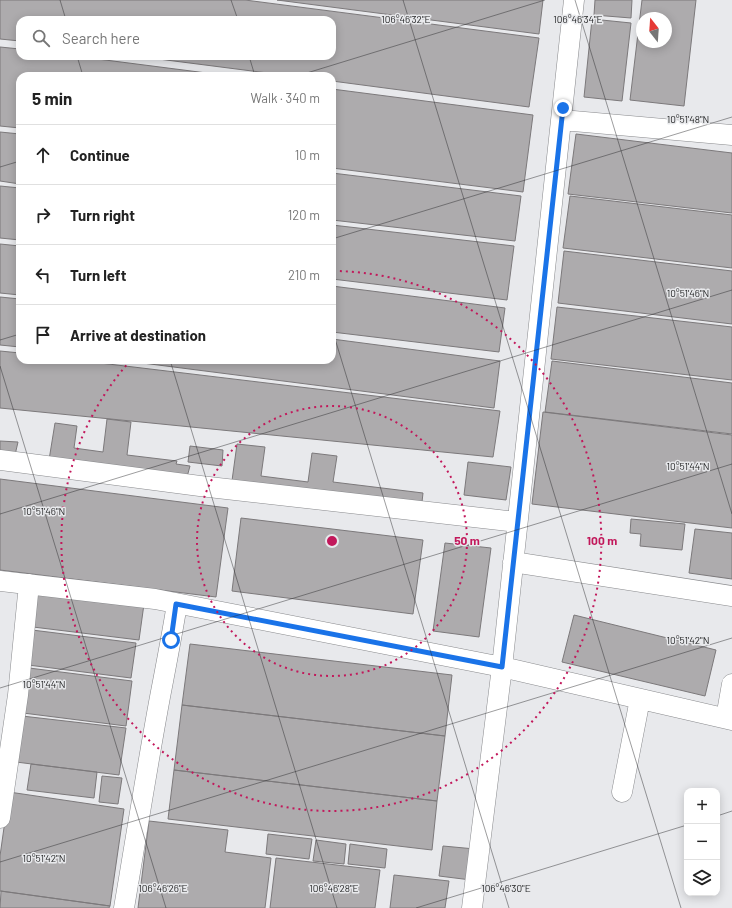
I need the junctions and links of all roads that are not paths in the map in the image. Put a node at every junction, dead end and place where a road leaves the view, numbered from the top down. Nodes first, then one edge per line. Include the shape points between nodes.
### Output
1 (574, 0) edge
2 (562, 120) junction
3 (732, 135) edge
4 (0, 460) edge
5 (518, 522) junction
6 (513, 562) junction
7 (0, 581) edge
8 (28, 584) junction
9 (732, 596) edge
10 (176, 604) junction
11 (502, 667) junction
12 (732, 684) edge
13 (640, 699) junction
14 (729, 719) edge
15 (622, 792) dead end
16 (0, 818) edge
17 (124, 908) edge
18 (472, 908) edge

1 - 2 street
2 - 3 street
2 - 5 street
4 - 5 street via 200,486
5 - 6 street
6 - 9 street
6 - 11 street
7 - 8 street
8 - 10 street via 154,599
8 - 16 street via 18,694
10 - 11 street
10 - 17 street
11 - 13 street
11 - 18 street
12 - 14 street
13 - 14 street
13 - 15 street

